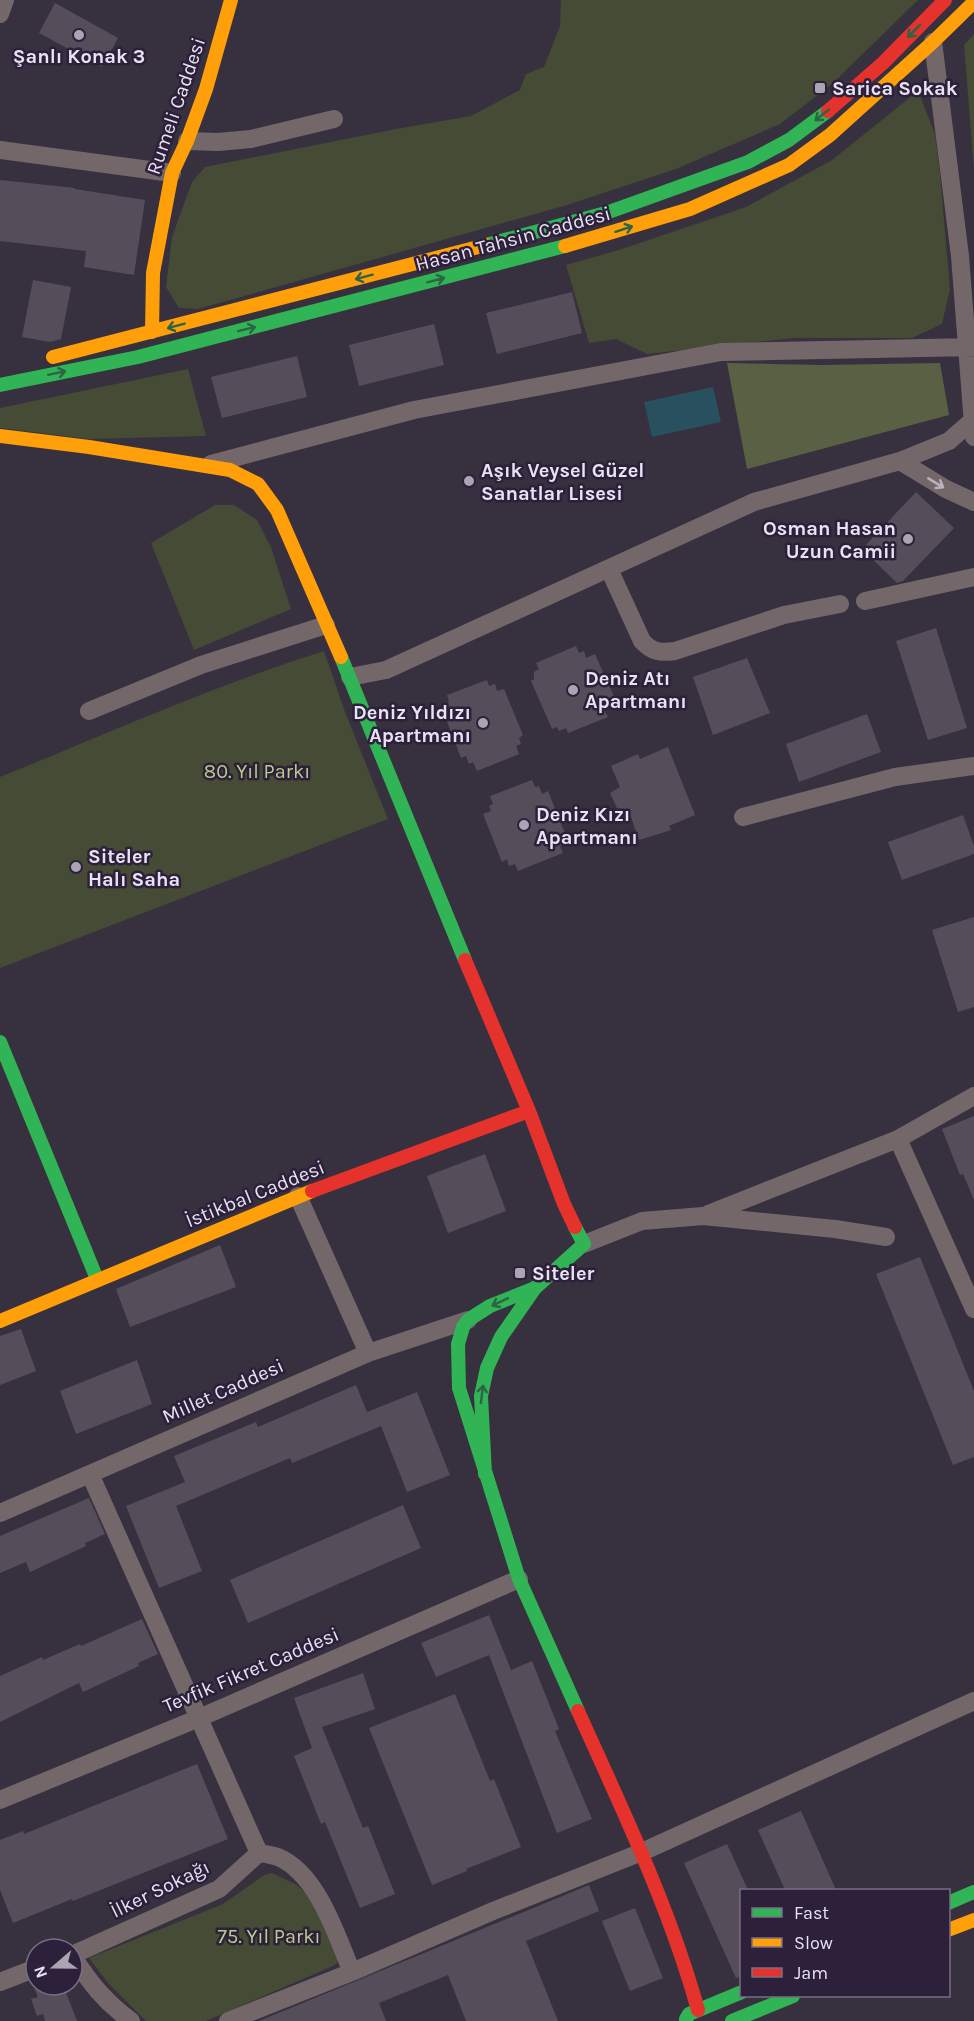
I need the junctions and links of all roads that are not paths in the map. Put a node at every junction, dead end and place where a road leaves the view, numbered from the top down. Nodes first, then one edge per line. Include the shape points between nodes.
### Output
1 (231, 0) edge
2 (945, 0) edge
3 (974, 2) edge
4 (934, 12) junction
5 (933, 42) junction
6 (334, 119) dead end
7 (187, 141) junction
8 (0, 150) edge
9 (172, 173) junction
10 (152, 332) junction
11 (971, 347) edge
12 (44, 359) dead end
13 (0, 385) edge
14 (974, 429) edge
15 (0, 436) edge
16 (900, 461) junction
17 (205, 466) junction
18 (974, 502) edge
19 (609, 569) junction
20 (974, 577) edge
21 (866, 600) dead end
22 (840, 604) dead end
23 (326, 625) junction
24 (350, 676) junction
25 (89, 711) dead end
26 (974, 766) edge
27 (743, 816) dead end
28 (0, 1042) edge
29 (974, 1096) edge
30 (529, 1111) junction
31 (898, 1139) junction
32 (298, 1196) junction
33 (704, 1216) junction
34 (886, 1237) dead end
35 (584, 1244) junction
36 (97, 1279) junction
37 (535, 1288) junction
38 (974, 1309) edge
39 (468, 1320) junction
40 (0, 1321) edge
41 (368, 1353) junction
42 (485, 1473) junction
43 (90, 1474) junction
44 (0, 1513) edge
45 (519, 1579) junction
46 (974, 1701) edge
47 (199, 1718) junction
48 (0, 1800) edge
49 (642, 1852) junction
50 (259, 1853) junction
51 (974, 1892) edge
52 (950, 1902) edge
53 (974, 1920) edge
54 (950, 1929) edge
55 (84, 1950) edge
56 (352, 1972) junction
57 (24, 1973) edge
58 (84, 1974) edge
59 (0, 1982) edge
60 (740, 1992) edge
61 (788, 1997) edge
62 (695, 2013) edge
63 (725, 2020) edge
64 (130, 2021) edge
65 (228, 2021) edge
66 (671, 2021) edge

1 - 7 street, Rumeli Caddesi
2 - 4 street, Hasan Tahsin Caddesi
3 - 5 street, Hasan Tahsin Caddesi
4 - 5 street
4 -> 10 street, Hasan Tahsin Caddesi via 820,118 748,162 606,213
5 - 11 street
13 -> 5 street, Hasan Tahsin Caddesi via 138,357 309,314 608,235 690,208 789,165 830,135
6 - 7 street via 251,139
7 - 9 street, Rumeli Caddesi
8 - 9 street
9 - 10 street, Rumeli Caddesi via 153,273
10 - 12 street, Hasan Tahsin Caddesi
11 - 14 street
11 - 17 street via 721,352 414,410
14 - 16 street
15 - 17 street
16 -> 18 street
16 - 19 street via 754,502
17 - 23 street via 230,471 258,484 277,510
19 - 22 street via 642,641 650,650 664,653 784,615
19 - 24 street via 386,670
20 - 21 street
23 - 24 street
23 - 25 street via 201,665
24 - 30 street
26 - 27 street via 895,777
28 - 36 street
29 - 31 street
30 - 32 street, İstikbal Caddesi
30 - 35 street via 564,1204
31 - 33 street
31 - 38 street
32 - 36 street, İstikbal Caddesi
32 - 41 street
33 - 34 street
33 - 35 street via 642,1221
35 - 37 street
36 - 40 street, İstikbal Caddesi
37 -> 39 street
42 -> 37 street via 481,1396 487,1368 501,1337
39 - 41 street, Millet Caddesi
39 - 42 street via 459,1340 459,1388
41 - 43 street, Millet Caddesi
42 - 45 street
43 - 44 street, Millet Caddesi
43 - 47 street
45 - 47 street, Tevfik Fikret Caddesi
45 - 49 street
46 - 49 street
47 - 48 street, Tevfik Fikret Caddesi
47 - 50 street
49 - 56 street
49 - 62 street via 688,1974
50 - 55 street, İlker Sokağı via 219,1889
50 - 56 street via 278,1857 296,1870 320,1898
51 - 52 street
53 - 54 street
56 - 65 street
57 - 59 street
58 - 64 street
60 - 62 street
61 - 63 street
62 - 63 street via 714,2010
62 - 66 street

